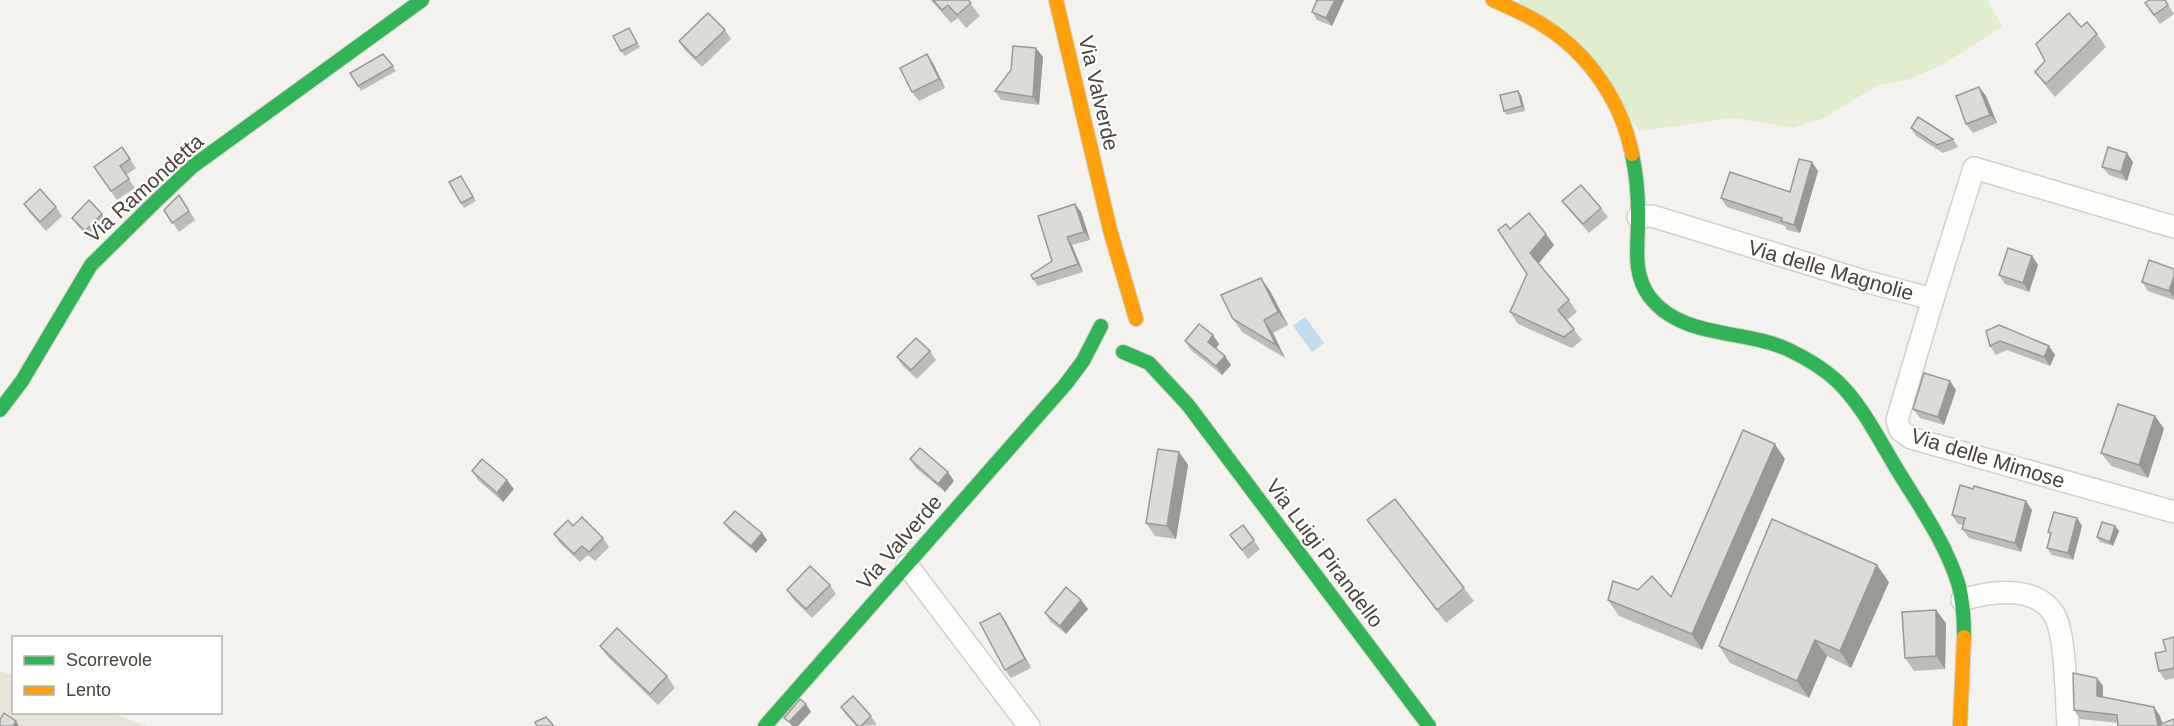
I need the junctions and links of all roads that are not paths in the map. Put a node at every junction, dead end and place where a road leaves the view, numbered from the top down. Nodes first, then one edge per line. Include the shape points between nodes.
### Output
1 (422, 0) edge
2 (1056, 0) edge
3 (1493, 0) edge
4 (1638, 217) junction
5 (2174, 227) edge
6 (1110, 230) junction
7 (1112, 281) dead end
8 (1933, 299) junction
9 (1108, 317) junction
10 (1137, 345) dead end
11 (1156, 352) dead end
12 (1112, 354) junction
13 (1065, 385) junction
14 (1188, 405) junction
15 (0, 410) edge
16 (2174, 512) edge
17 (908, 565) junction
18 (1962, 600) junction
19 (765, 726) edge
20 (1029, 726) edge
21 (1429, 726) edge
22 (1960, 726) edge
23 (2068, 726) edge

1 - 15 street, Via Ramondetta via 193,166 156,201 91,265 22,381
2 - 6 street, Via Valverde
3 - 4 street via 1538,21 1560,37 1601,83 1624,126 1636,178
4 - 8 street, Via delle Magnolie via 1652,216
4 - 18 street via 1636,270 1642,285 1665,312 1680,321 1784,348 1837,380 1863,413 1943,548
5 - 8 street, Via delle Magnolie via 1974,168
6 - 7 street
6 - 9 street via 1140,325 1131,315
8 - 16 street, Via delle Mimose via 1897,420 1900,430 1911,438
9 - 12 street via 1100,334
9 - 13 street
10 - 12 street
11 - 14 street
12 - 13 street
12 - 14 street via 1149,363
13 - 17 street, Via Valverde
14 - 21 street, Via Luigi Pirandello
17 - 19 street, Via Valverde
17 - 20 street
18 - 22 street
18 - 23 street via 2014,592 2043,603 2055,616 2062,639

